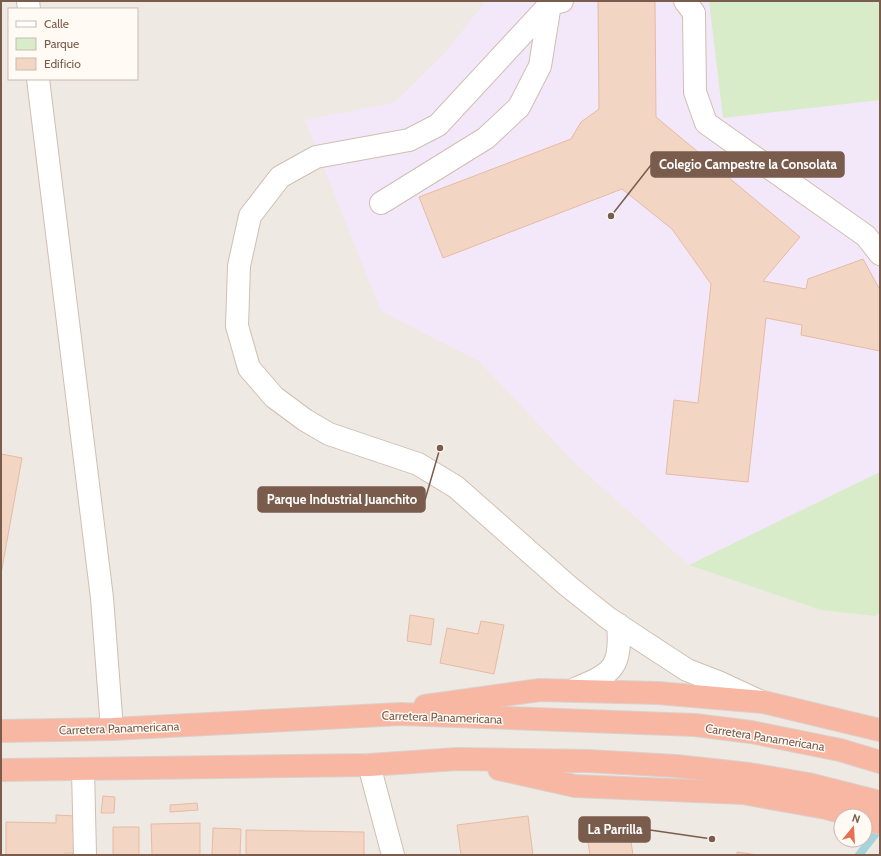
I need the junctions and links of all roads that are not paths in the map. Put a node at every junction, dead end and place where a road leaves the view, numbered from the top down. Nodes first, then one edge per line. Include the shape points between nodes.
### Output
1 (685, 1) edge
2 (556, 3) edge
3 (38, 80) edge
4 (381, 203) dead end
5 (880, 254) edge
6 (618, 624) junction
7 (575, 689) junction
8 (763, 702) junction
9 (401, 714) junction
10 (112, 729) junction
11 (880, 730) edge
12 (1, 731) edge
13 (457, 759) junction
14 (880, 762) edge
15 (369, 765) junction
16 (83, 769) junction
17 (1, 770) edge
18 (880, 802) edge
19 (833, 810) edge
20 (85, 855) edge
21 (393, 855) edge

1 - 5 street via 694,13 695,92 706,123 866,236
2 - 4 street via 540,66 519,107 486,138
2 - 6 street via 438,125 409,140 316,157 280,176 250,216 239,266 237,326 249,368 274,397 329,434 418,464 456,487 568,586
3 - 10 street via 102,598
6 - 7 street via 620,646 615,664 608,673
6 - 8 street via 686,670
7 - 8 highway
7 - 9 highway via 540,690 432,703
8 - 11 highway
9 - 10 highway, Carretera Panamericana
9 - 14 highway, Carretera Panamericana via 695,726 751,732 840,750
10 - 12 highway, Carretera Panamericana
13 - 15 highway
13 - 18 highway via 588,761 676,766 808,784
13 - 19 highway via 575,786 743,793
15 - 16 highway
15 - 21 street
16 - 17 highway
16 - 20 street

